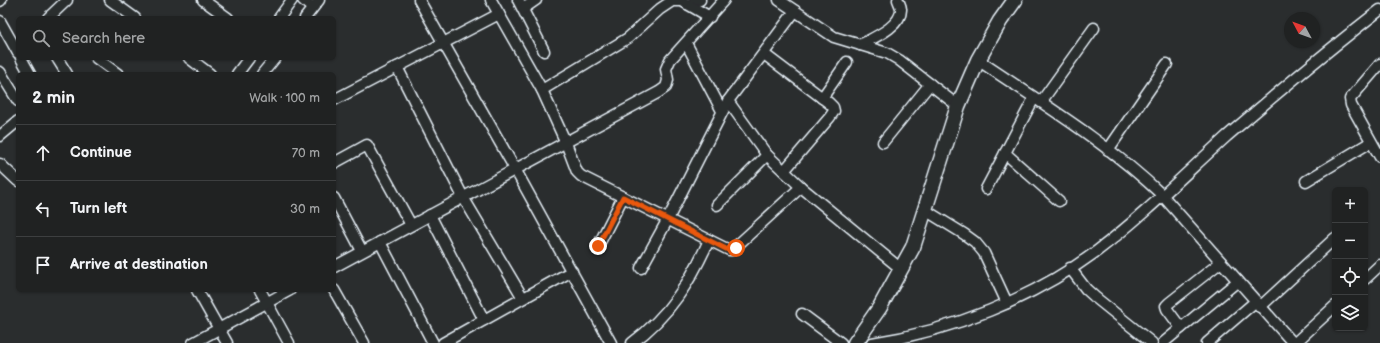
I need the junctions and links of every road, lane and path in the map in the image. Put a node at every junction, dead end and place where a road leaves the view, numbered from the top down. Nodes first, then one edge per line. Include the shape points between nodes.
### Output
1 (67, 0) edge
2 (110, 0) edge
3 (204, 0) edge
4 (292, 0) edge
5 (303, 0) edge
6 (419, 0) edge
7 (491, 0) edge
8 (518, 0) edge
9 (536, 0) edge
10 (700, 0) edge
11 (724, 0) edge
12 (779, 0) edge
13 (898, 0) edge
14 (1015, 0) edge
15 (316, 4) edge
16 (687, 4) junction
17 (523, 10) junction
18 (1380, 10) edge
19 (795, 11) junction
20 (499, 14) junction
21 (50, 16) edge
22 (131, 16) edge
23 (225, 16) edge
24 (280, 16) edge
25 (307, 16) edge
26 (710, 17) junction
27 (0, 21) edge
28 (1094, 28) dead end
29 (686, 43) junction
30 (443, 44) junction
31 (860, 44) junction
32 (16, 49) edge
33 (544, 51) dead end
34 (764, 54) junction
35 (22, 60) edge
36 (59, 60) edge
37 (99, 60) edge
38 (192, 60) edge
39 (248, 60) edge
40 (272, 60) edge
41 (978, 60) junction
42 (847, 62) dead end
43 (1167, 64) dead end
44 (1380, 64) edge
45 (397, 67) junction
46 (29, 72) edge
47 (66, 72) edge
48 (115, 72) edge
49 (207, 72) edge
50 (238, 72) edge
51 (264, 72) edge
52 (2, 80) edge
53 (930, 84) junction
54 (542, 90) junction
55 (16, 98) edge
56 (822, 98) junction
57 (336, 99) edge
58 (1038, 100) junction
59 (728, 101) junction
60 (958, 106) junction
61 (722, 111) junction
62 (16, 123) edge
63 (0, 136) edge
64 (883, 142) dead end
65 (1371, 142) junction
66 (566, 143) junction
67 (1108, 150) junction
68 (1379, 152) edge
69 (1005, 153) junction
70 (768, 155) junction
71 (336, 163) edge
72 (0, 164) edge
73 (516, 169) junction
74 (784, 171) junction
75 (16, 179) edge
76 (1306, 181) dead end
77 (801, 187) junction
78 (986, 189) dead end
79 (1162, 195) junction
80 (463, 197) junction
81 (623, 197) junction
82 (1059, 201) dead end
83 (336, 202) edge
84 (717, 205) dead end
85 (925, 210) junction
86 (430, 215) junction
87 (668, 220) junction
88 (411, 225) junction
89 (709, 240) junction
90 (1332, 241) edge
91 (380, 242) junction
92 (598, 246) dead end
93 (362, 251) junction
94 (1221, 262) junction
95 (336, 265) edge
96 (1380, 265) edge
97 (642, 268) dead end
98 (1070, 268) junction
99 (901, 269) junction
100 (572, 271) junction
101 (1368, 275) edge
102 (1238, 281) junction
103 (198, 292) edge
104 (261, 292) edge
105 (286, 292) edge
106 (335, 292) edge
107 (523, 298) junction
108 (267, 302) junction
109 (1007, 302) junction
110 (1258, 304) junction
111 (1332, 309) edge
112 (802, 314) dead end
113 (484, 320) junction
114 (219, 328) junction
115 (1181, 328) junction
116 (1292, 342) edge
117 (193, 343) edge
118 (227, 343) edge
119 (289, 343) edge
120 (364, 343) edge
121 (433, 343) edge
122 (443, 343) edge
123 (611, 343) edge
124 (632, 343) edge
125 (841, 343) edge
126 (855, 343) edge
127 (872, 343) edge
128 (1152, 343) edge
129 (1163, 343) edge
130 (1207, 343) edge

1 - 21 street
2 - 22 street
3 - 23 street
4 - 24 street
5 - 15 street
6 - 30 street
7 - 20 street
8 - 17 street
9 - 17 street
10 - 16 street
11 - 26 street
12 - 19 street
13 - 31 street via 902,9 899,19 890,28
14 - 41 street
15 - 25 street
16 - 26 street
16 - 54 street via 672,1 628,38
17 - 33 street
18 - 79 street via 1296,77
19 - 31 street via 834,37
19 - 34 street
20 - 30 street
20 - 54 street
26 - 29 street
27 - 32 street
28 - 58 street
29 - 61 street
29 - 66 street via 670,60 666,69 666,87
30 - 45 street
30 - 73 street
31 - 53 street via 887,53
34 - 56 street
34 - 59 street
35 - 46 street
36 - 47 street
37 - 48 street
38 - 49 street
39 - 50 street
40 - 51 street
41 - 58 street
41 - 60 street
42 - 56 street
43 - 67 street
44 - 65 street via 1350,99
45 - 57 street
45 - 80 street
52 - 55 street
53 - 60 street
53 - 64 street
54 - 66 street
56 - 74 street via 834,111
58 - 67 street
58 - 69 street
59 - 61 street
59 - 70 street
60 - 85 street
61 - 87 street
62 - 63 street
65 - 68 street
65 - 76 street
66 - 73 street
66 - 81 street via 581,176
67 - 79 street
69 - 78 street
69 - 82 street
70 - 74 street
70 - 84 street
71 - 88 street via 367,145
72 - 75 street
73 - 80 street
73 - 100 street
74 - 77 street
77 - 89 street via 732,250
77 - 99 street
79 - 94 street
79 - 98 street via 1130,225
80 - 86 street
80 - 107 street
81 - 87 street
81 - 92 street
83 - 93 street
85 - 99 street via 913,247
85 - 109 street via 975,242 984,253
86 - 88 street
86 - 113 street
87 - 89 street
87 - 97 street
88 - 91 street
89 - 124 street via 697,268 682,293 663,316
90 - 110 street
91 - 93 street
91 - 121 street
93 - 95 street
94 - 102 street
94 - 115 street via 1166,306
96 - 101 street
98 - 109 street
98 - 128 street via 1086,289
99 - 126 street via 880,307
100 - 107 street
100 - 123 street
102 - 110 street
102 - 115 street
103 - 114 street
104 - 108 street
105 - 108 street
106 - 120 street
107 - 113 street
108 - 114 street
108 - 119 street
109 - 127 street via 939,328
110 - 116 street
110 - 130 street
111 - 116 street
112 - 125 street
113 - 122 street
114 - 117 street
114 - 118 street
115 - 129 street

